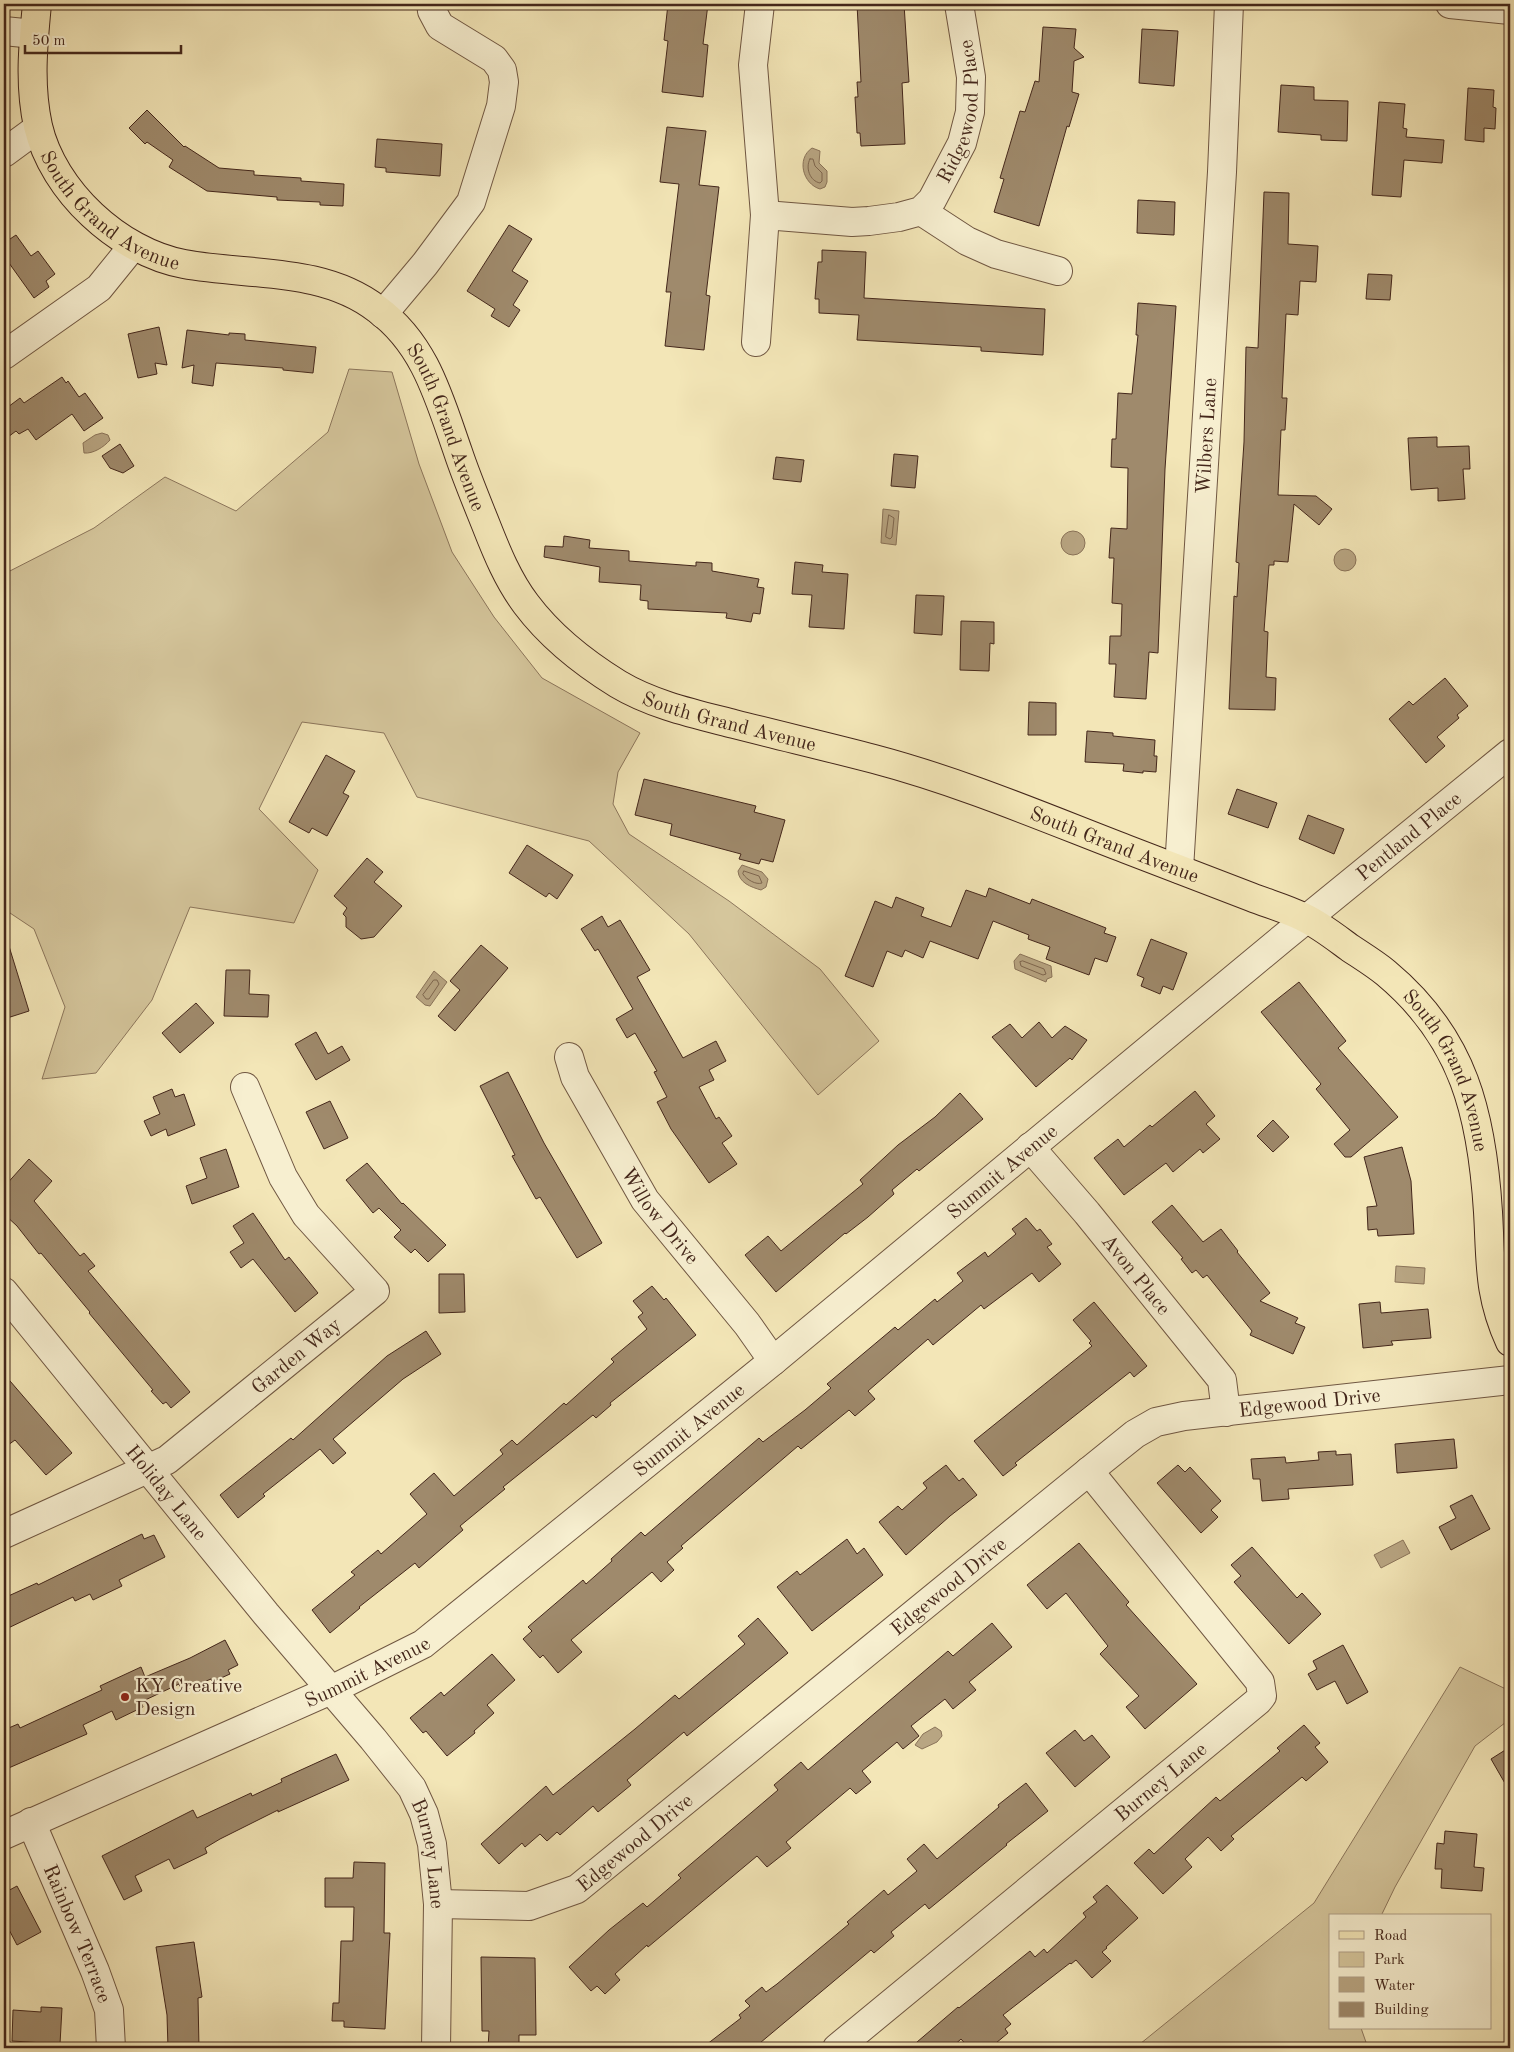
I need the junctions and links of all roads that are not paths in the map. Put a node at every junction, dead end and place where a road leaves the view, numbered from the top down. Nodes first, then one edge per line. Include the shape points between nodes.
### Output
1 (37, 4) edge
2 (431, 4) edge
3 (760, 4) edge
4 (959, 4) edge
5 (1229, 4) edge
6 (1450, 4) edge
7 (1510, 10) edge
8 (4, 31) edge
9 (34, 34) junction
10 (38, 128) junction
11 (4, 153) edge
12 (921, 211) junction
13 (765, 215) junction
14 (133, 246) junction
15 (1058, 271) dead end
16 (383, 314) junction
17 (756, 342) dead end
18 (4, 355) edge
19 (1510, 753) edge
20 (1179, 869) junction
21 (1307, 918) junction
22 (568, 1057) dead end
23 (245, 1087) dead end
24 (1030, 1147) junction
25 (4, 1292) edge
26 (1510, 1342) edge
27 (773, 1361) junction
28 (1510, 1380) edge
29 (1226, 1412) junction
30 (146, 1468) junction
31 (1089, 1471) junction
32 (4, 1534) edge
33 (331, 1690) junction
34 (31, 1822) junction
35 (4, 1835) edge
36 (438, 1904) junction
37 (111, 2048) edge
38 (436, 2048) edge
39 (837, 2048) edge

1 - 9 main road, South Grand Avenue
2 - 16 street via 440,26 494,59 502,70 501,106 471,202
3 - 13 street via 754,65
4 - 12 street, Ridgewood Place via 971,78 970,112 962,143 932,200
5 - 20 street, Wilbers Lane via 1222,172
6 - 7 street
8 - 9 street
9 - 10 main road, South Grand Avenue via 31,69
10 - 11 street
10 - 14 main road, South Grand Avenue via 51,161 77,200 96,219
12 - 13 street via 852,222
12 - 15 street via 996,254
13 - 17 street
14 - 16 main road, South Grand Avenue via 180,264 320,282 354,295
14 - 18 street via 99,288
16 - 20 main road, South Grand Avenue via 409,338 426,364 506,572 528,608 570,650 595,668 648,699 912,770
19 - 21 street, Pentland Place
20 - 21 main road, South Grand Avenue
21 - 24 street, Summit Avenue
21 - 26 main road, South Grand Avenue via 1386,973 1436,1027 1455,1058 1469,1090 1480,1136 1488,1207 1491,1280 1496,1306
22 - 27 street, Willow Drive via 575,1077 646,1200 747,1324
23 - 30 street, Garden Way via 283,1177 306,1215 374,1291 167,1460
24 - 27 street, Summit Avenue
24 - 29 street, Avon Place via 1222,1380
25 - 30 street, Holiday Lane
27 - 33 street, Summit Avenue via 423,1644
28 - 29 street, Edgewood Drive
29 - 31 street, Edgewood Drive via 1156,1422 1135,1434
30 - 32 street, Garden Way
30 - 33 street, Holiday Lane
31 - 36 street, Edgewood Drive via 577,1889 529,1906
31 - 39 street, Burney Lane via 1260,1682 1262,1696
33 - 34 street, Summit Avenue
33 - 36 street, Burney Lane via 412,1788 424,1814 432,1844
34 - 35 street, Summit Avenue
34 - 37 street, Rainbow Terrace via 109,2010
36 - 38 street, Burney Lane

